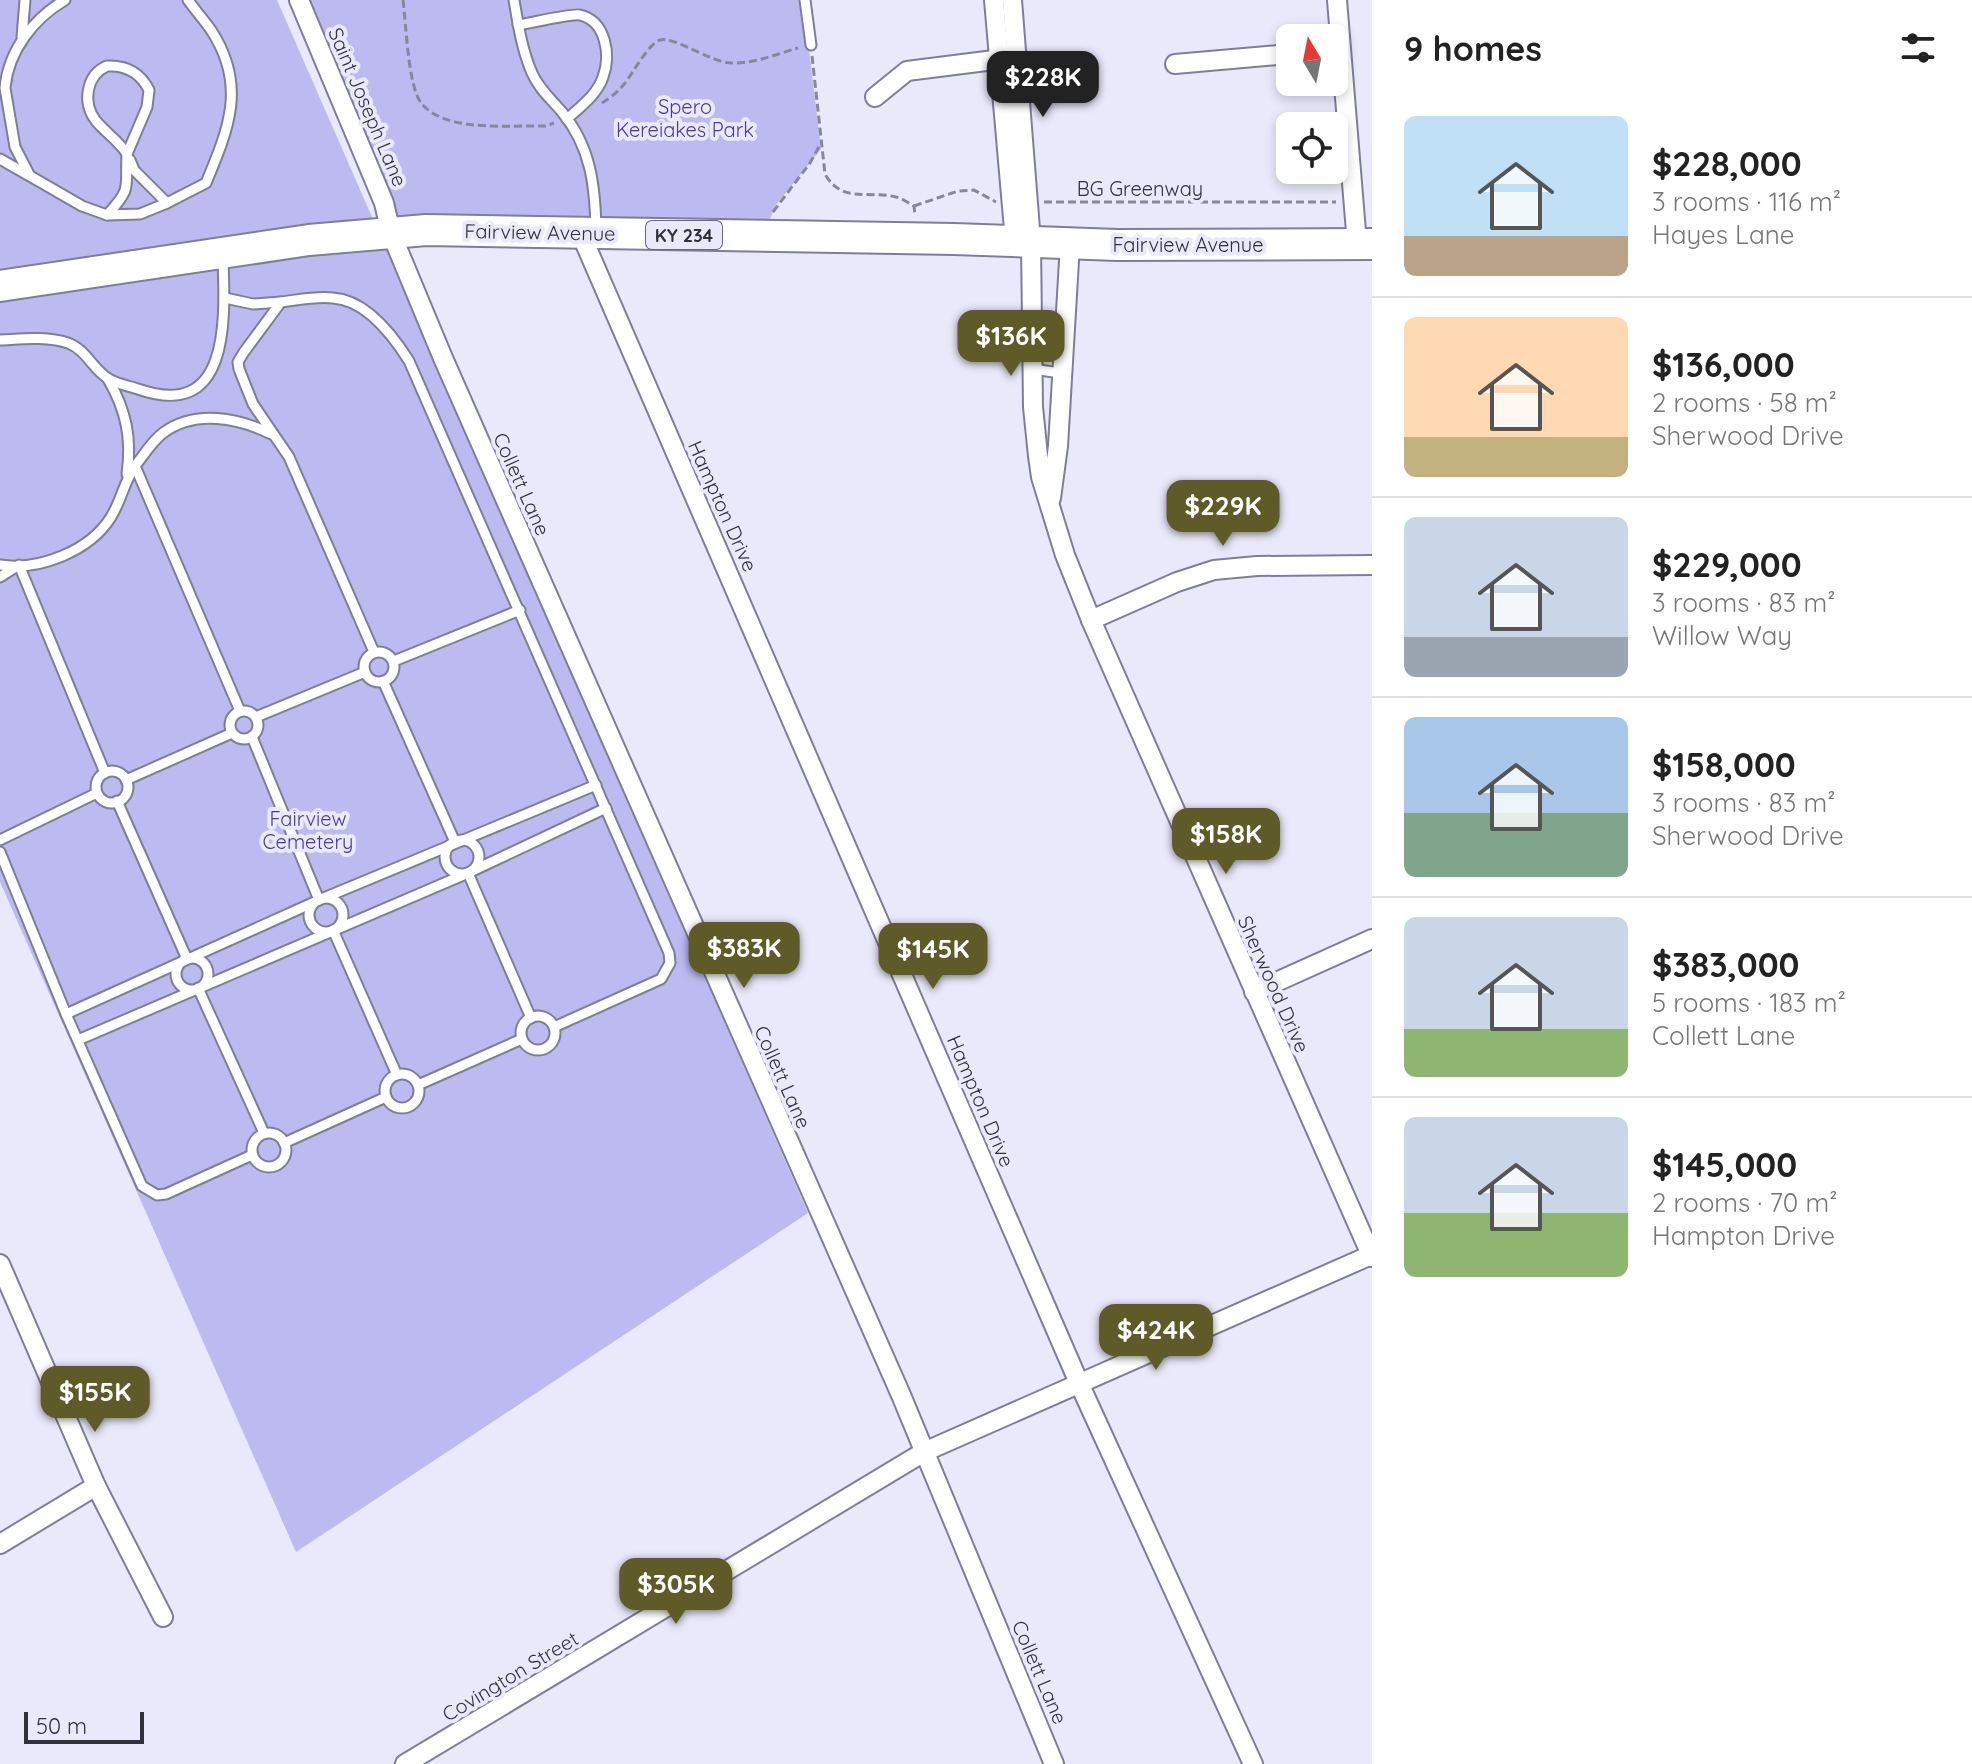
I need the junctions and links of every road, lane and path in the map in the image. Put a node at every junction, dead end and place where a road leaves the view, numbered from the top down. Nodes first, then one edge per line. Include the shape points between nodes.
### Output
1 (25, 0) edge
2 (65, 0) edge
3 (299, 0) edge
4 (403, 0) edge
5 (514, 0) edge
6 (805, 0) edge
7 (994, 0) edge
8 (1012, 0) edge
9 (1337, 0) edge
10 (188, 1) edge
11 (1337, 24) edge
12 (518, 25) junction
13 (21, 41) junction
14 (811, 45) junction
15 (1276, 55) edge
16 (1008, 58) junction
17 (1175, 64) dead end
18 (8, 75) junction
19 (0, 84) edge
20 (1343, 96) edge
21 (875, 97) dead end
22 (567, 119) junction
23 (821, 143) junction
24 (127, 154) junction
25 (0, 159) edge
26 (30, 176) junction
27 (1020, 202) junction
28 (1354, 202) junction
29 (167, 203) junction
30 (914, 206) junction
31 (107, 215) junction
32 (588, 232) junction
33 (391, 233) junction
34 (762, 237) junction
35 (920, 239) junction
36 (1023, 242) junction
37 (1070, 244) junction
38 (1365, 244) edge
39 (223, 254) junction
40 (0, 286) edge
41 (225, 298) junction
42 (281, 302) junction
43 (0, 340) edge
44 (1032, 369) junction
45 (1061, 373) junction
46 (108, 379) junction
47 (278, 438) junction
48 (135, 466) junction
49 (127, 477) junction
50 (1050, 505) junction
51 (0, 565) edge
52 (19, 565) junction
53 (1372, 565) edge
54 (0, 577) edge
55 (520, 610) junction
56 (1091, 620) junction
57 (374, 652) junction
58 (394, 661) junction
59 (365, 672) junction
60 (383, 681) junction
61 (240, 711) junction
62 (256, 717) junction
63 (232, 733) junction
64 (252, 737) junction
65 (105, 773) junction
66 (126, 780) junction
67 (596, 785) junction
68 (97, 793) junction
69 (117, 801) junction
70 (606, 808) junction
71 (0, 840) edge
72 (455, 842) junction
73 (0, 852) edge
74 (468, 873) junction
75 (319, 900) junction
76 (333, 930) junction
77 (1372, 939) edge
78 (187, 959) junction
79 (198, 988) junction
80 (1254, 992) junction
81 (66, 1014) junction
82 (531, 1018) junction
83 (554, 1027) junction
84 (522, 1039) junction
85 (78, 1040) junction
86 (397, 1075) junction
87 (418, 1085) junction
88 (386, 1097) junction
89 (264, 1133) junction
90 (284, 1143) junction
91 (252, 1155) junction
92 (1372, 1256) edge
93 (0, 1264) edge
94 (1079, 1383) junction
95 (924, 1452) junction
96 (96, 1486) junction
97 (0, 1544) edge
98 (163, 1617) dead end
99 (406, 1764) edge
100 (1054, 1764) edge
101 (1253, 1764) edge

1 - 13 lane
2 - 13 lane via 43,15
3 - 33 street, Saint Joseph Lane via 384,203
4 - 22 path via 414,84 421,102 437,116 485,125 545,126
5 - 12 lane
6 - 14 lane
7 - 16 street
8 - 16 street
9 - 11 street
10 - 29 lane via 223,54 232,80 231,107 206,183
12 - 22 lane via 531,71
12 - 22 lane via 571,14 583,16 602,31 607,54 603,78
13 - 18 lane
14 - 22 path via 731,63 659,40 623,86 604,102
14 - 23 path
15 - 17 street
16 - 21 street via 907,71
16 - 27 street, Sherwood Drive
18 - 19 lane
18 - 26 lane via 5,88 15,147
20 - 28 street
22 - 32 lane via 585,149 595,188
23 - 30 path via 832,186 846,193 898,197
23 - 34 path via 776,205
24 - 24 lane via 149,90 134,72 107,66 89,84 91,111
24 - 29 lane via 134,170
24 - 31 lane via 126,192
25 - 26 lane
26 - 31 lane
27 - 28 path, BG Greenway
27 - 30 path, BG Greenway via 995,202 974,190
27 - 36 street, Sherwood Drive
28 - 38 street
29 - 31 lane via 140,214
30 - 35 path
32 - 33 main road, Fairview Avenue / KY 234
32 - 34 main road, Fairview Avenue / KY 234
32 - 94 street, Hampton Drive
33 - 39 main road, Fairview Avenue / KY 234
33 - 95 street, Collett Lane
34 - 35 main road, Fairview Avenue / KY 234
35 - 36 main road, Fairview Avenue / KY 234
36 - 37 main road, Fairview Avenue / KY 234
36 - 44 street, Sherwood Drive
37 - 38 main road, Fairview Avenue / KY 234
37 - 45 street, Sherwood Drive
39 - 40 main road, Fairview Avenue / KY 234
39 - 41 lane
41 - 42 lane
41 - 46 lane via 221,348 211,373 194,388 163,397
42 - 47 lane via 238,362 253,404
42 - 55 lane via 348,300 400,347
43 - 46 lane via 69,344
44 - 45 lane
44 - 50 street, Sherwood Drive via 1038,456
45 - 50 street, Sherwood Drive
46 - 49 lane via 126,416
47 - 48 lane via 237,420 189,421 164,432
47 - 57 lane
48 - 49 lane
48 - 61 lane
49 - 52 lane via 117,507 96,534 54,560
50 - 56 street, Sherwood Drive
51 - 52 lane
52 - 54 lane
52 - 65 lane
53 - 56 street via 1214,570
55 - 58 lane
55 - 67 lane
56 - 80 street, Sherwood Drive
57 - 58 lane via 384,652
57 - 59 lane via 365,661
58 - 60 lane via 393,674
59 - 60 lane via 374,681
59 - 62 lane
60 - 72 lane
61 - 62 lane
61 - 63 lane via 231,718
62 - 64 lane via 259,726
63 - 64 lane via 241,739
63 - 66 lane
64 - 75 lane
65 - 66 lane via 117,772
65 - 68 lane via 96,783
66 - 69 lane via 126,792
67 - 70 lane
67 - 72 lane
68 - 69 lane via 105,801
68 - 71 lane
69 - 78 lane
70 - 74 lane
70 - 83 lane via 670,963 651,984
72 - 74 lane via 447,850 447,866
72 - 74 lane via 468,841 478,851 478,864
72 - 75 lane
73 - 81 lane
74 - 76 lane
74 - 82 lane
75 - 76 lane via 340,906 342,920
75 - 76 lane via 311,908 311,923 321,931
75 - 78 lane
76 - 79 lane
76 - 86 lane
77 - 80 street
78 - 79 lane via 199,960 207,968 206,980
78 - 79 lane via 178,967 177,979 186,988
78 - 81 lane
79 - 85 lane
79 - 89 lane
80 - 92 street, Sherwood Drive
81 - 85 lane
82 - 83 lane via 544,1018
82 - 84 lane via 522,1028
83 - 84 lane via 554,1041 546,1049 532,1049
84 - 87 lane
85 - 91 lane via 133,1168 149,1192 175,1191
86 - 87 lane via 411,1076
86 - 88 lane via 387,1084
87 - 88 lane via 418,1097 410,1106 394,1106
88 - 90 lane
89 - 90 lane via 277,1135
89 - 91 lane via 254,1140
90 - 91 lane via 285,1157 278,1165 261,1165
92 - 94 street, Covington Street
93 - 96 street
94 - 95 street, Covington Street
94 - 101 street, Hampton Drive
95 - 99 street, Covington Street
95 - 100 street, Collett Lane
96 - 97 street
96 - 98 street

